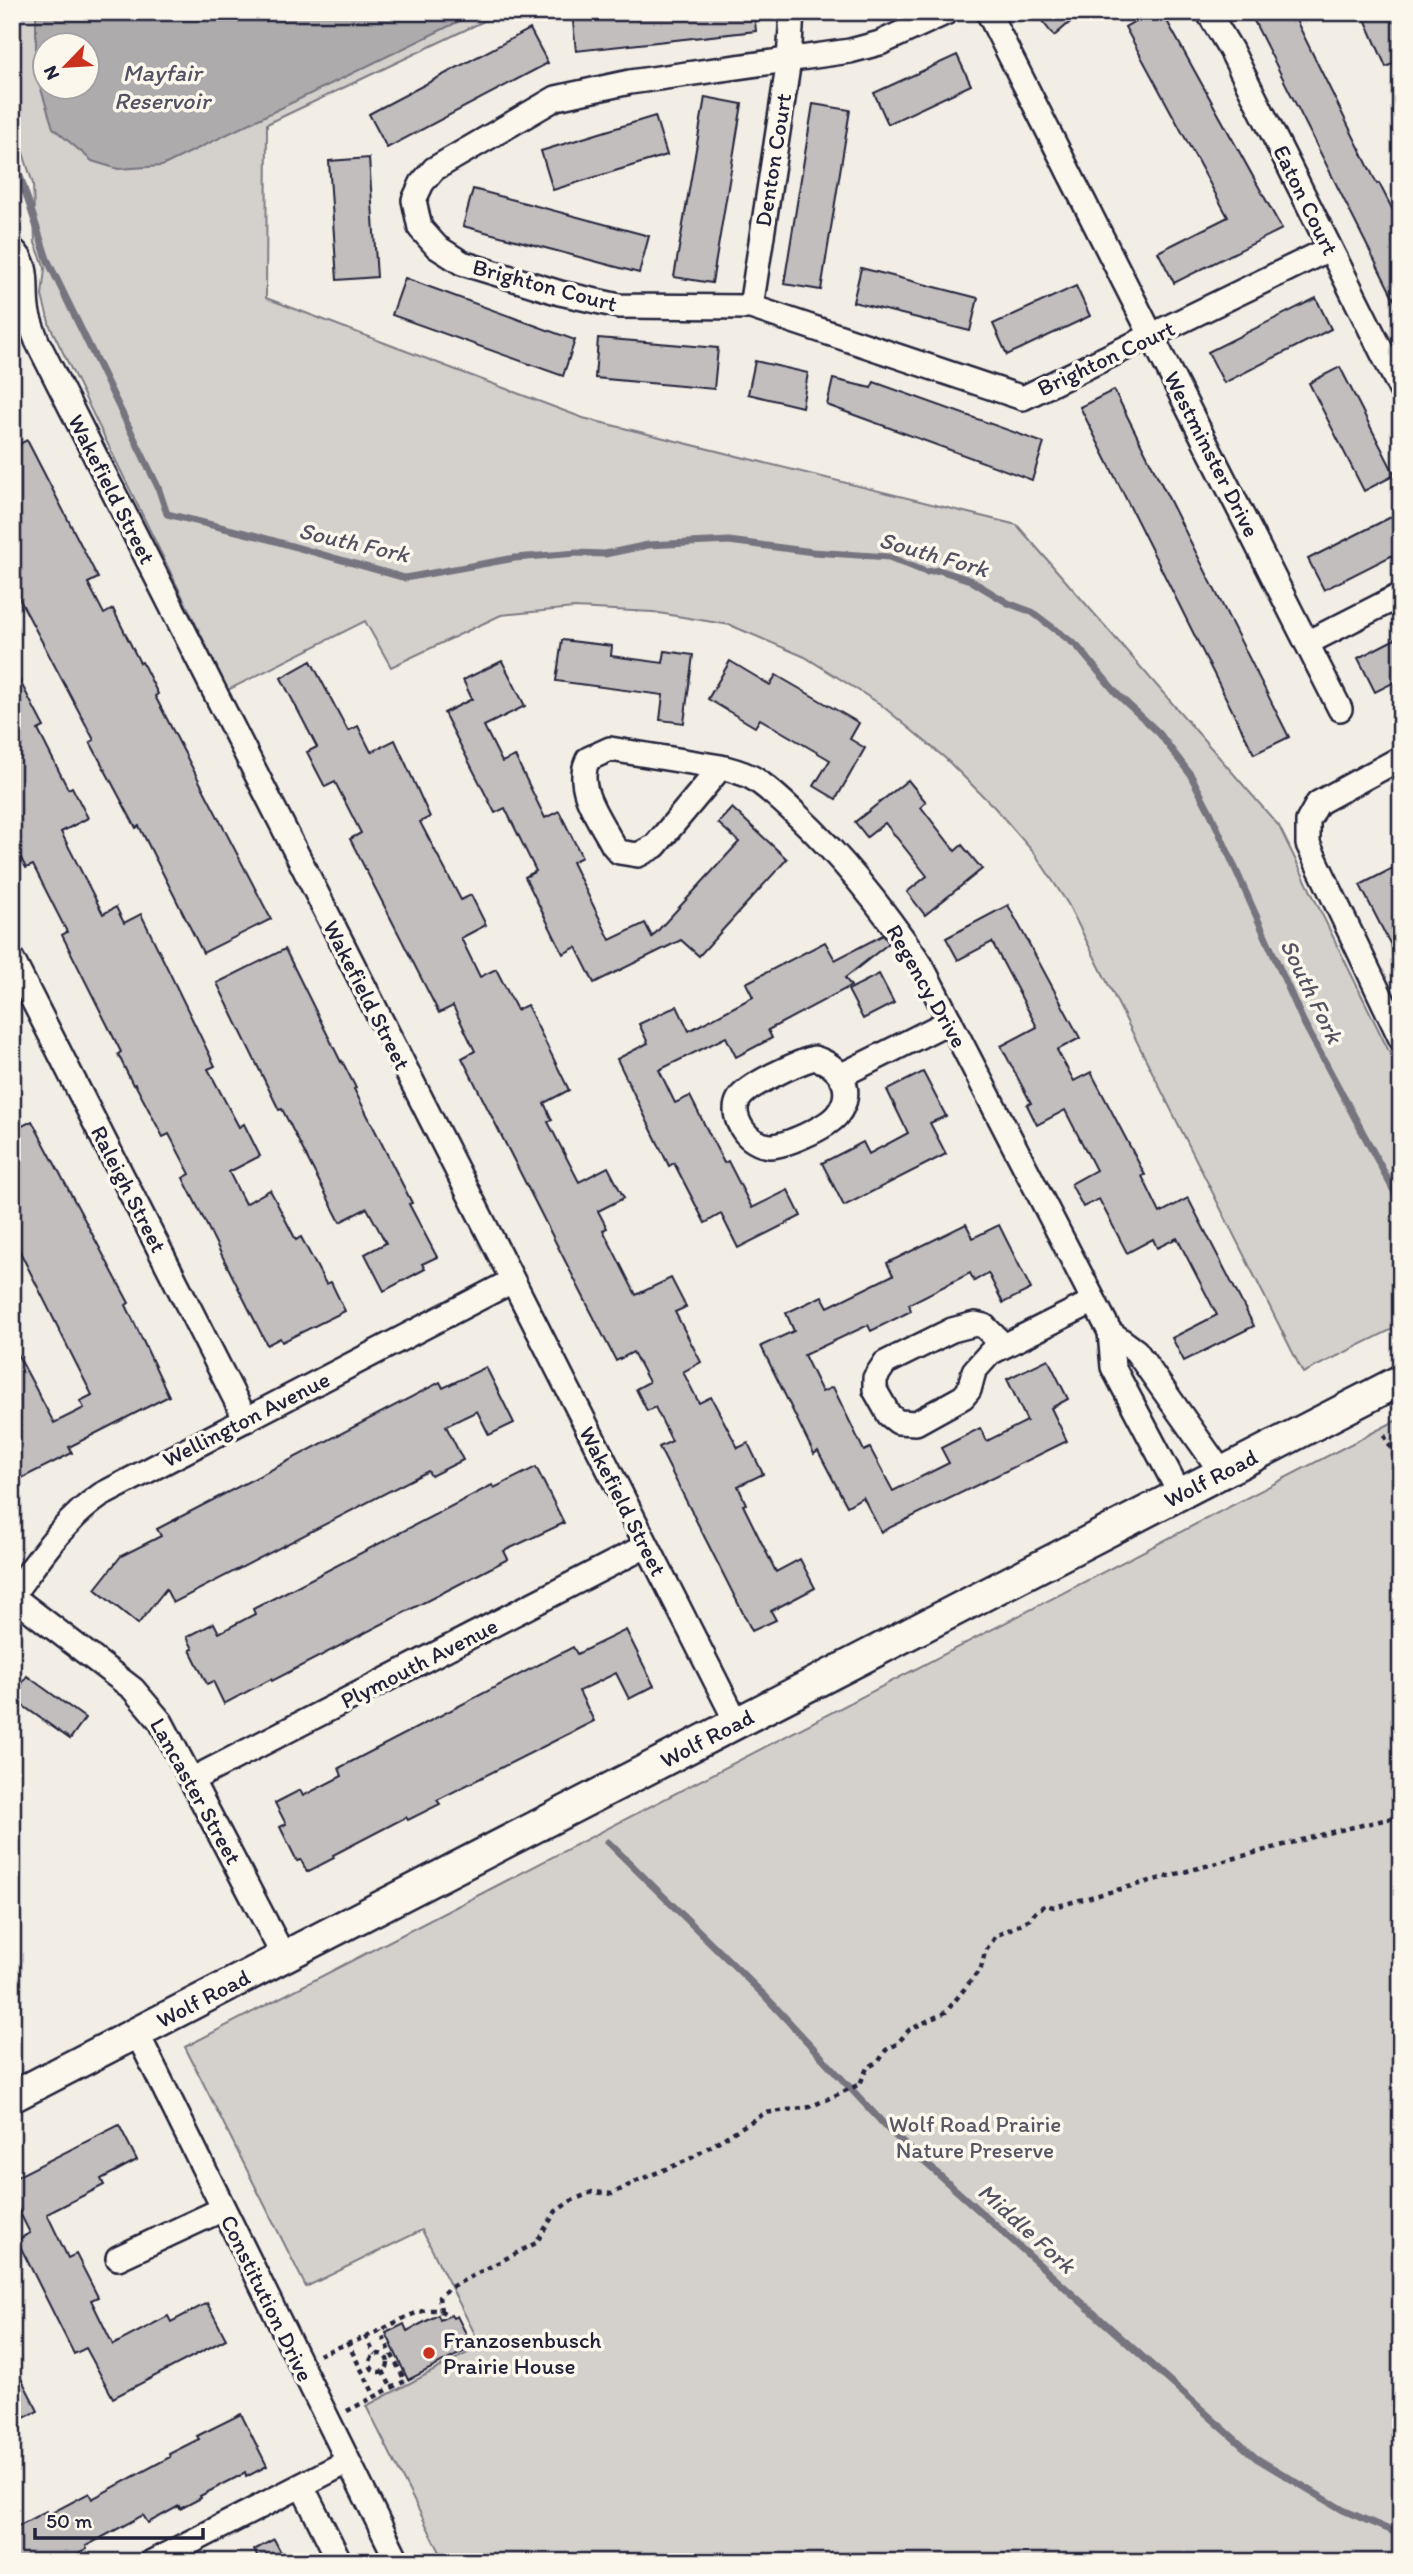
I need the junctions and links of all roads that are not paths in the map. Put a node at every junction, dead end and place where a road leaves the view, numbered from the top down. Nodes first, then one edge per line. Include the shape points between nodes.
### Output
1 (792, 12) edge
2 (947, 12) edge
3 (988, 12) edge
4 (1208, 12) edge
5 (789, 61) junction
6 (1329, 249) junction
7 (17, 254) edge
8 (751, 307) junction
9 (1153, 337) junction
10 (1401, 390) edge
11 (1401, 595) edge
12 (1307, 643) junction
13 (1340, 709) dead end
14 (1401, 758) edge
15 (721, 767) junction
16 (12, 959) edge
17 (950, 1021) junction
18 (1401, 1039) edge
19 (842, 1075) junction
20 (512, 1281) junction
21 (1094, 1301) junction
22 (1110, 1332) junction
23 (1003, 1345) junction
24 (1401, 1380) edge
25 (246, 1420) junction
26 (1222, 1473) junction
27 (1180, 1494) junction
28 (646, 1546) junction
29 (12, 1596) edge
30 (737, 1723) junction
31 (193, 1779) junction
32 (284, 1957) junction
33 (137, 2033) junction
34 (12, 2097) edge
35 (223, 2209) junction
36 (118, 2258) dead end
37 (347, 2462) junction
38 (302, 2486) junction
39 (152, 2562) edge
40 (341, 2562) edge
41 (398, 2562) edge

1 - 5 street, Denton Court
2 - 5 street, Brighton Court via 880,43
3 - 9 street, Westminster Drive
4 - 6 street, Eaton Court
5 - 8 street, Denton Court
5 - 8 street, Brighton Court via 630,82 556,99 434,169 414,200 420,228 437,247 462,263 514,280 620,306
6 - 9 street, Brighton Court
6 - 10 street, Eaton Court
7 - 20 street, Wakefield Street via 26,273 27,309 37,341
8 - 9 street, Brighton Court via 1023,398
9 - 12 street, Westminster Drive
11 - 12 street
12 - 13 street, Westminster Drive
14 - 18 street via 1318,803 1308,821 1308,844
15 - 15 street, Regency Drive via 654,846 638,855 619,852 613,845 582,779 588,759 610,749
15 - 17 street, Regency Drive via 755,778 851,870 897,929
16 - 25 street, Raleigh Street
17 - 19 street
17 - 21 street, Regency Drive
19 - 19 street via 814,1058 746,1091 735,1110 743,1130 761,1145 782,1146 828,1122 842,1107
20 - 25 street, Wellington Avenue
20 - 28 street, Wakefield Street
21 - 22 street, Regency Drive
21 - 23 street
22 - 26 street, Regency Drive via 1136,1351
22 - 27 street, Regency Drive via 1113,1367
23 - 23 street via 984,1326 952,1329 885,1363 875,1378 875,1390 889,1415 898,1422 916,1423 963,1398 974,1371
24 - 26 main road, Wolf Road
25 - 29 street, Wellington Avenue via 123,1482 81,1509
26 - 27 main road, Wolf Road
27 - 30 main road, Wolf Road
28 - 30 street, Wakefield Street
28 - 31 street, Plymouth Avenue
29 - 31 street, Lancaster Street via 133,1689 161,1722
30 - 32 main road, Wolf Road
31 - 32 street, Lancaster Street
32 - 33 main road, Wolf Road
33 - 34 main road, Wolf Road
33 - 35 street, Constitution Drive
35 - 36 street
35 - 37 street, Constitution Drive
37 - 38 street
37 - 41 street, Constitution Drive
38 - 39 street
38 - 40 street

